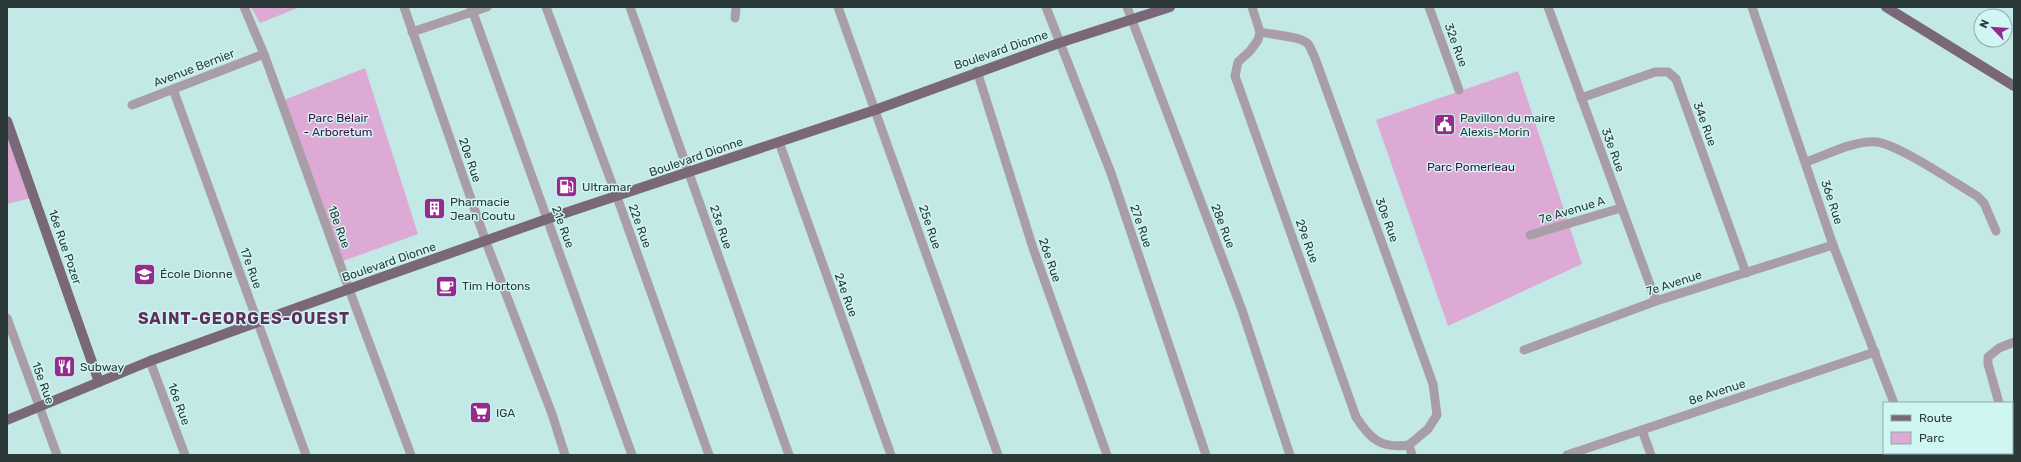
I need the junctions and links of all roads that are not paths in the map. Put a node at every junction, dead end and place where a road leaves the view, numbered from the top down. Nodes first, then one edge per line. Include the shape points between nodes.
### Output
1 (244, 7) edge
2 (404, 7) edge
3 (487, 7) edge
4 (546, 7) edge
5 (630, 7) edge
6 (736, 7) edge
7 (838, 7) edge
8 (1046, 7) edge
9 (1126, 7) edge
10 (1170, 7) edge
11 (1252, 7) edge
12 (1429, 7) edge
13 (1548, 7) edge
14 (1752, 7) edge
15 (1886, 7) edge
16 (472, 9) edge
17 (735, 18) dead end
18 (1131, 20) junction
19 (412, 32) junction
20 (1260, 32) junction
21 (1059, 43) junction
22 (264, 54) junction
23 (978, 71) junction
24 (2014, 86) edge
25 (173, 89) junction
26 (1459, 90) dead end
27 (1581, 98) junction
28 (132, 106) dead end
29 (875, 110) junction
30 (7, 121) edge
31 (779, 142) junction
32 (1806, 162) junction
33 (689, 173) junction
34 (617, 197) junction
35 (1621, 208) junction
36 (547, 219) junction
37 (1996, 231) dead end
38 (1530, 235) dead end
39 (486, 242) junction
40 (1833, 245) junction
41 (1746, 273) junction
42 (348, 289) junction
43 (1656, 301) junction
44 (7, 318) edge
45 (258, 322) junction
46 (2014, 342) edge
47 (1524, 350) dead end
48 (1875, 352) junction
49 (150, 361) junction
50 (99, 382) junction
51 (1894, 402) edge
52 (1999, 402) edge
53 (39, 408) junction
54 (7, 420) edge
55 (1642, 430) junction
56 (1409, 445) junction
57 (56, 455) edge
58 (185, 455) edge
59 (306, 455) edge
60 (411, 455) edge
61 (565, 455) edge
62 (632, 455) edge
63 (709, 455) edge
64 (789, 455) edge
65 (891, 455) edge
66 (998, 455) edge
67 (1107, 455) edge
68 (1206, 455) edge
69 (1290, 455) edge
70 (1412, 455) edge
71 (1567, 455) edge
72 (1651, 455) edge

1 - 22 street, 18e Rue
2 - 19 street, 20e Rue
3 - 16 street
4 - 34 street, 22e Rue
5 - 33 street, 23e Rue
6 - 17 street
7 - 29 street, 25e Rue
8 - 21 street, 27e Rue
9 - 18 street, 28e Rue
10 - 18 main road, Boulevard Dionne
11 - 20 street
12 - 26 street, 32e Rue
13 - 27 street, 33e Rue
14 - 32 street, 36e Rue
15 - 24 main road
16 - 19 street
16 - 36 street, 21e Rue
18 - 21 main road, Boulevard Dionne
18 - 69 street, 28e Rue via 1242,310
19 - 39 street, 20e Rue
20 - 56 street, 29e Rue via 1250,51 1238,62 1235,76 1356,417 1365,432 1380,443
20 - 56 street, 30e Rue via 1297,38 1308,43 1431,376 1437,415 1428,430
21 - 23 main road, Boulevard Dionne
21 - 68 street, 27e Rue via 1111,173
22 - 25 street, Avenue Bernier
22 - 42 street, 18e Rue
23 - 29 main road, Boulevard Dionne
23 - 67 street, 26e Rue via 1034,251
25 - 28 street, Avenue Bernier
25 - 45 street, 17e Rue
27 - 35 street, 33e Rue
27 - 41 street, 34e Rue via 1655,72 1668,72 1676,79
29 - 31 main road, Boulevard Dionne
29 - 66 street, 25e Rue
30 - 50 main road, 16e Rue Pozer
31 - 33 main road, Boulevard Dionne
31 - 65 street, 24e Rue
32 - 37 street via 1862,143 1877,142 1894,148 1977,196 1984,203
32 - 40 street, 36e Rue
33 - 34 main road, Boulevard Dionne
33 - 64 street, 23e Rue
34 - 36 main road, Boulevard Dionne
34 - 63 street, 22e Rue
35 - 38 street, 7e Avenue A
35 - 43 street, 33e Rue
36 - 39 main road, Boulevard Dionne
36 - 62 street, 21e Rue
39 - 42 main road, Boulevard Dionne
39 - 61 street, 20e Rue via 552,414
40 - 41 street, 7e Avenue
40 - 48 street, 36e Rue
41 - 43 street, 7e Avenue
42 - 45 main road, Boulevard Dionne
42 - 60 street, 18e Rue
43 - 47 street, 7e Avenue
44 - 53 street, 15e Rue
45 - 49 main road, Boulevard Dionne
45 - 59 street, 17e Rue
46 - 52 street via 1998,348 1988,357
48 - 51 street, 36e Rue
48 - 55 street, 8e Avenue
49 - 50 main road, Boulevard Dionne
49 - 58 street, 16e Rue
50 - 53 main road, Boulevard Dionne
53 - 54 main road, Boulevard Dionne
53 - 57 street, 15e Rue
55 - 71 street, 8e Avenue
55 - 72 street
56 - 70 street

